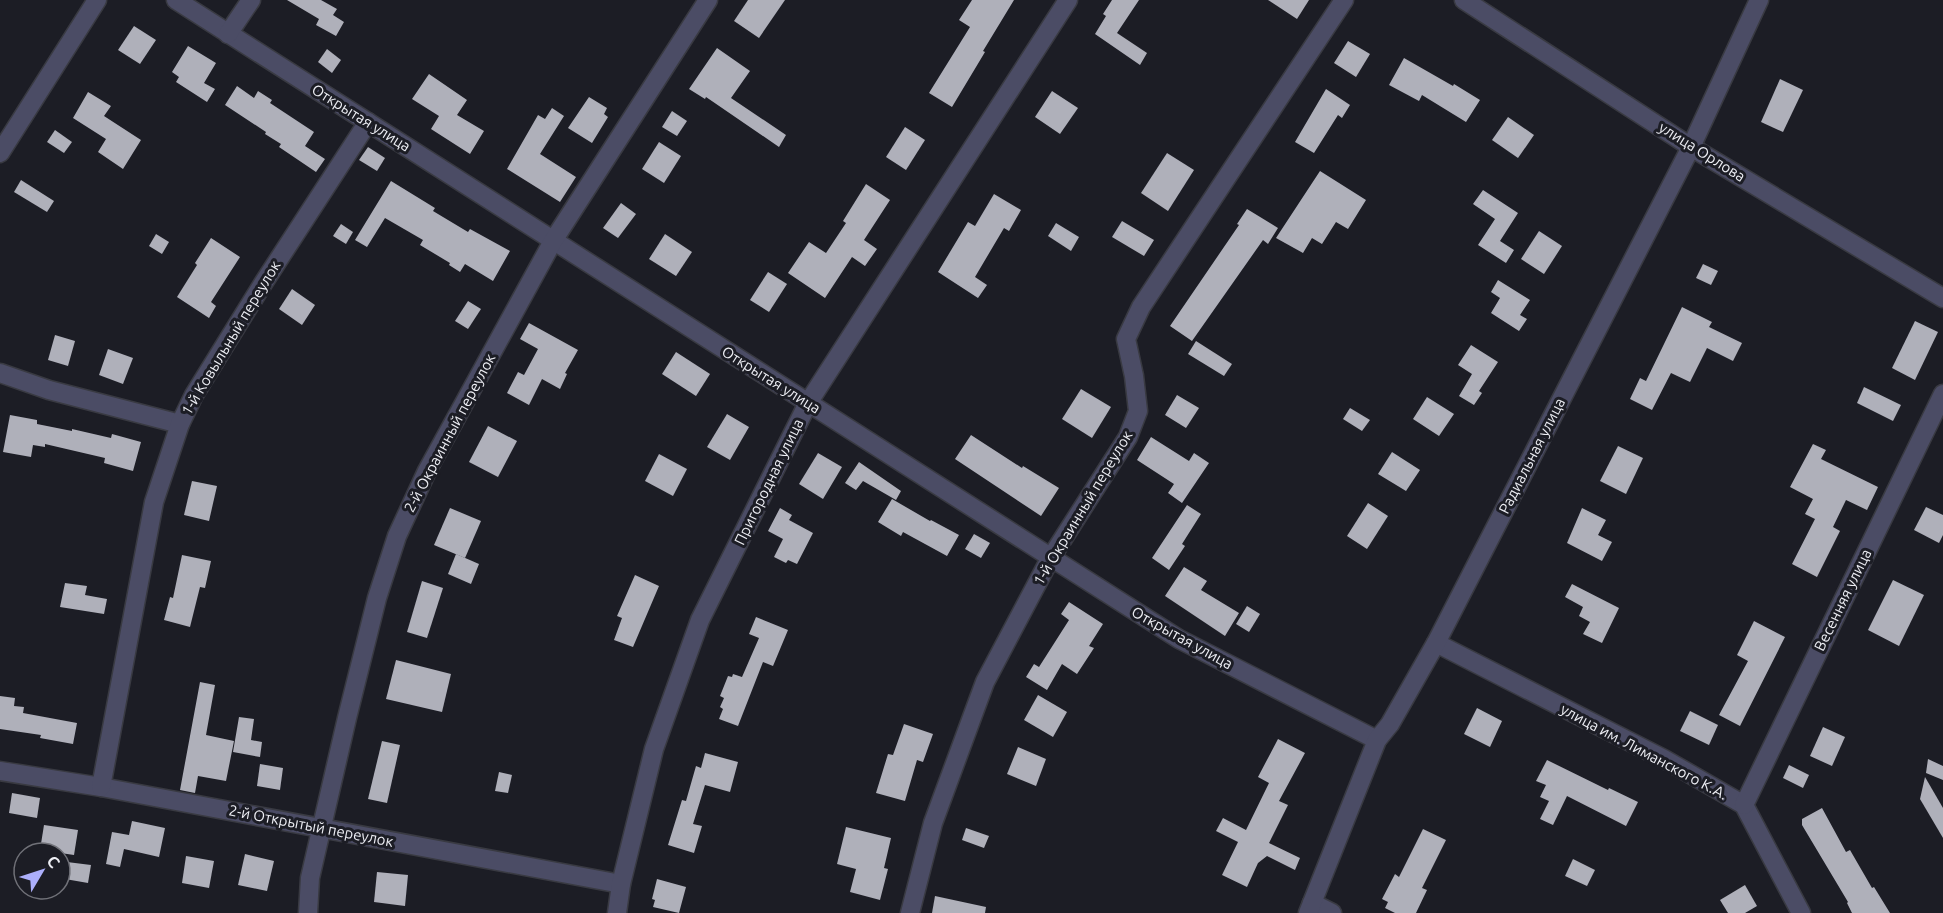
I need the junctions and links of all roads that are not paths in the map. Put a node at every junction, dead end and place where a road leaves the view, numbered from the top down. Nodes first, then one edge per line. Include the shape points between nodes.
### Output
1 (97, 0) edge
2 (176, 0) edge
3 (251, 0) edge
4 (708, 0) edge
5 (1068, 0) edge
6 (1344, 0) edge
7 (1464, 0) edge
8 (1759, 0) edge
9 (228, 34) junction
10 (368, 122) junction
11 (1691, 147) junction
12 (0, 153) edge
13 (553, 241) junction
14 (1943, 298) edge
15 (0, 373) edge
16 (1943, 394) edge
17 (808, 403) junction
18 (180, 424) junction
19 (1050, 559) junction
20 (1436, 643) junction
21 (1377, 740) junction
22 (0, 771) edge
23 (101, 787) junction
24 (1744, 805) junction
25 (322, 827) junction
26 (621, 885) junction
27 (1310, 908) edge
28 (308, 913) edge
29 (617, 913) edge
30 (910, 913) edge
31 (1332, 913) edge
32 (1801, 913) edge

1 - 12 street
2 - 9 street, Открытая улица
3 - 9 street
4 - 13 street, 2-й Окраинный переулок
5 - 17 street, Пригородная улица
6 - 19 street, 1-й Окраинный переулок via 1141,307 1126,339 1138,411 1128,437
7 - 11 street, улица Орлова
8 - 11 street, Радиальная улица
9 - 10 street, Открытая улица
10 - 13 street, Открытая улица
10 - 18 street, 1-й Ковыльный переулок via 264,282
11 - 14 street, улица Орлова
11 - 20 street, Радиальная улица
13 - 17 street, Открытая улица
13 - 25 street, 2-й Окраинный переулок via 427,471 396,536 376,598
15 - 18 street
16 - 24 street, Весенняя улица
17 - 19 street, Открытая улица
17 - 26 street, Пригородная улица via 700,620 654,749
18 - 23 street, 1-й Ковыльный переулок via 154,502
19 - 21 street, Открытая улица via 1179,639
19 - 30 street, 1-й Окраинный переулок via 986,682 933,823
20 - 21 street, Радиальная улица
20 - 24 street, улица им. Лиманского К.А. via 1664,759
21 - 27 street, Радиальная улица
22 - 23 street, 2-й Открытый переулок
23 - 25 street, 2-й Открытый переулок
24 - 32 street, улица им. Лиманского К.А.
25 - 26 street, 2-й Открытый переулок
25 - 28 street, 2-й Окраинный переулок via 310,878
26 - 29 street, Пригородная улица
27 - 31 street

